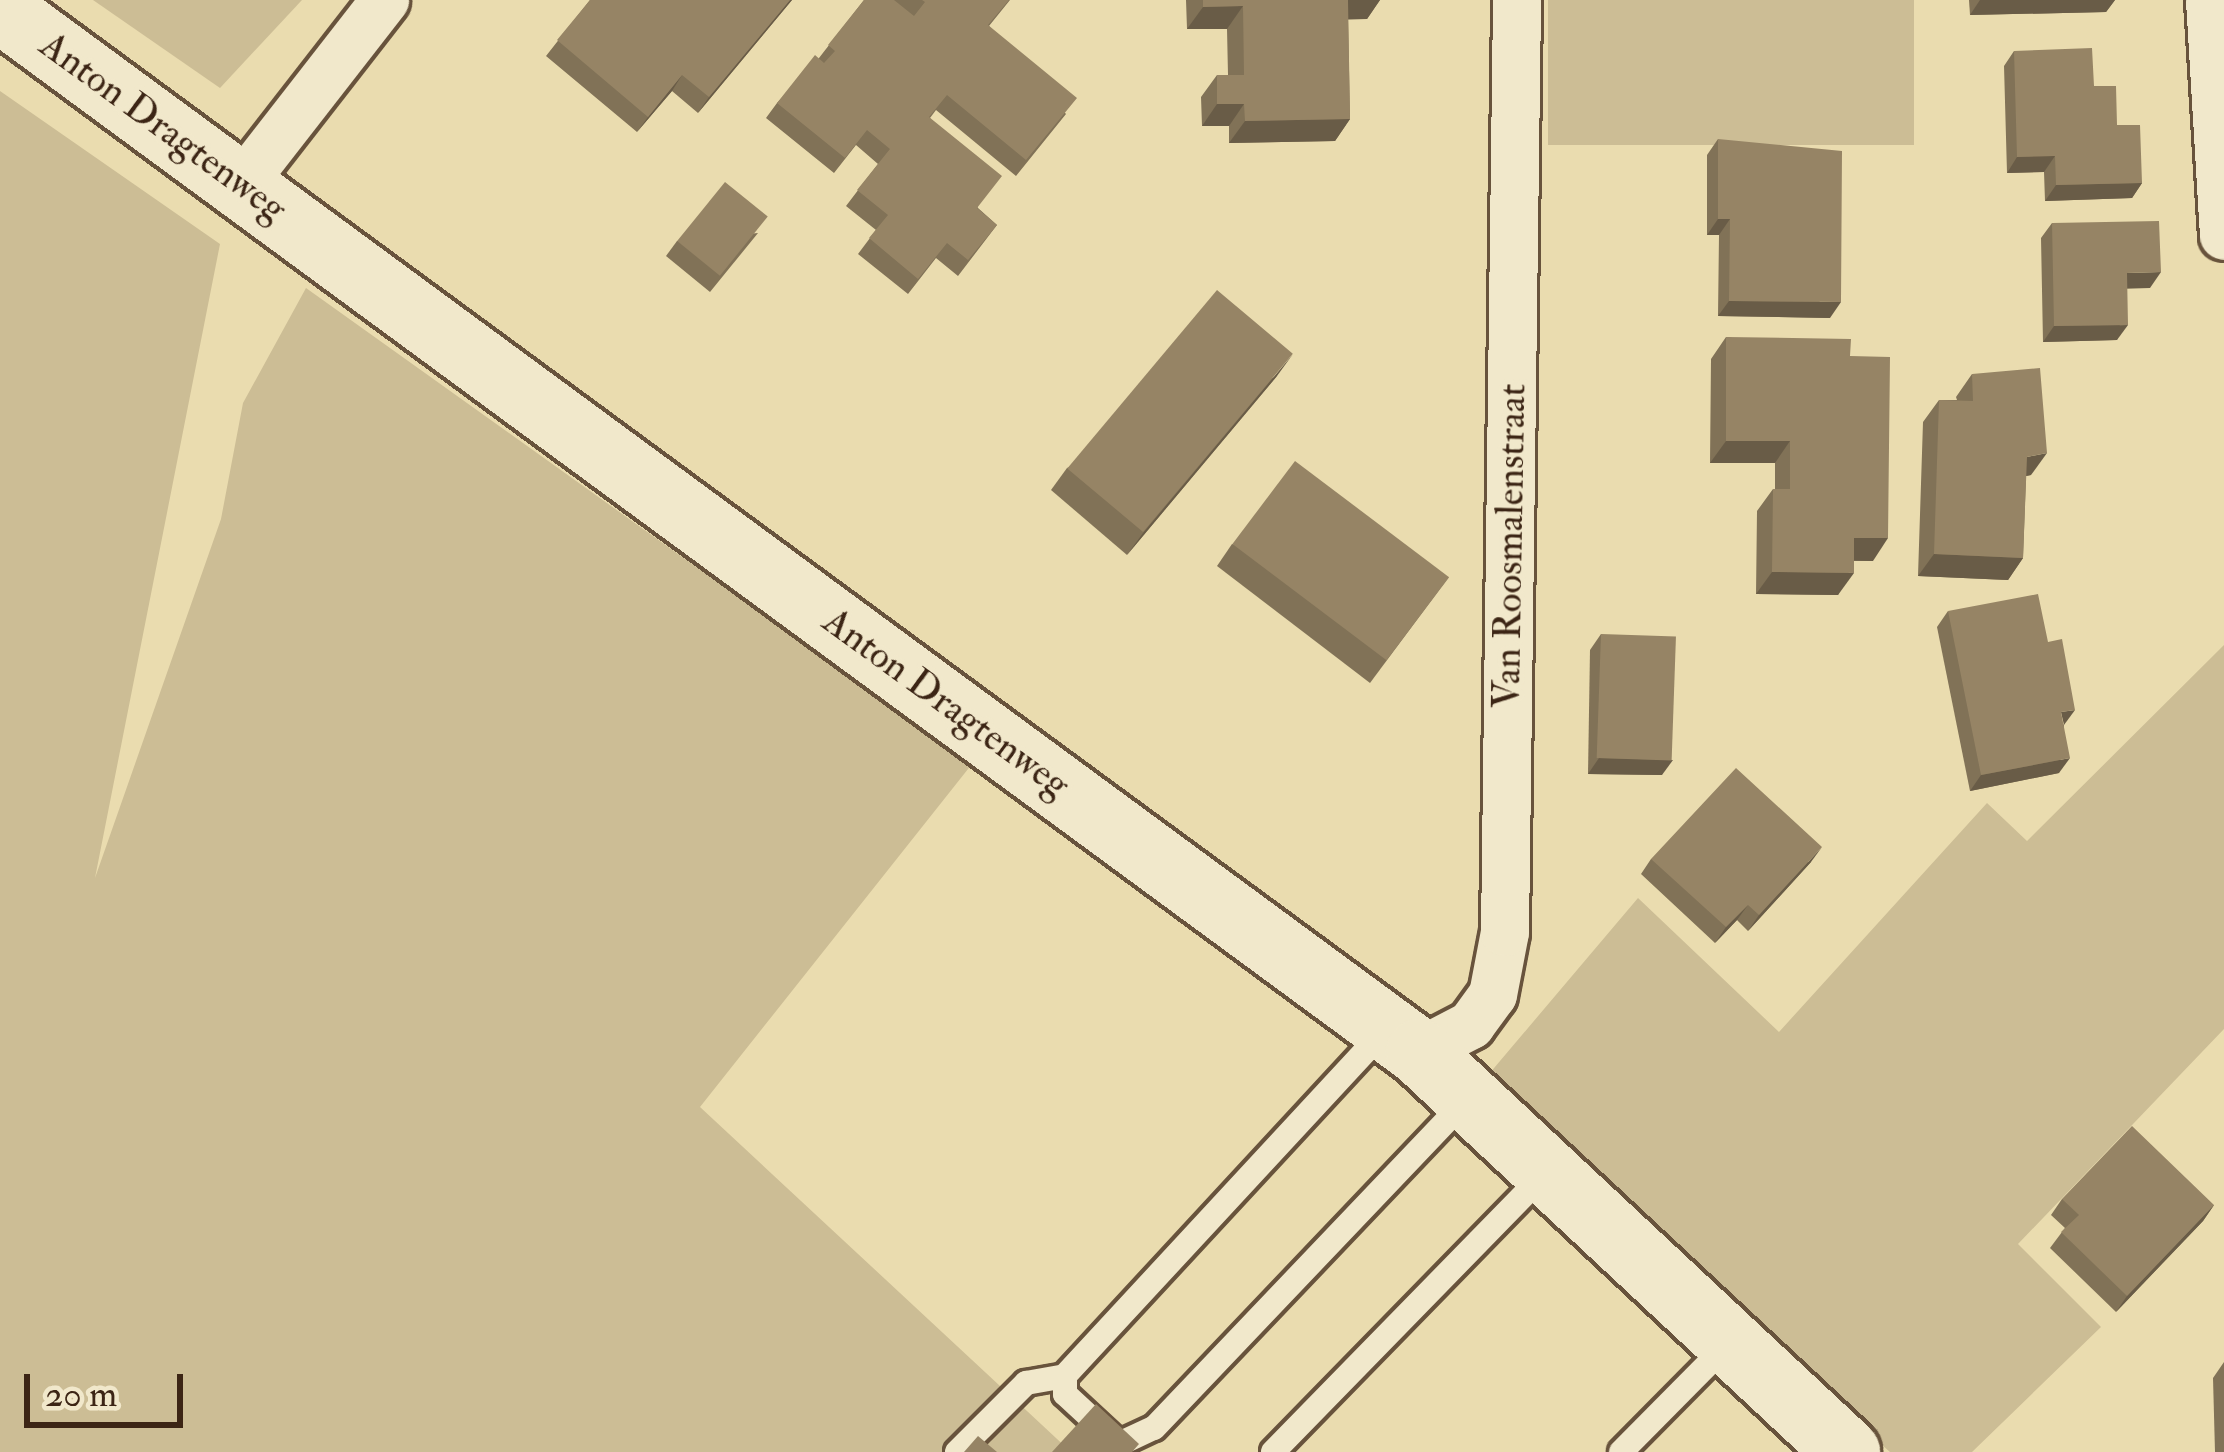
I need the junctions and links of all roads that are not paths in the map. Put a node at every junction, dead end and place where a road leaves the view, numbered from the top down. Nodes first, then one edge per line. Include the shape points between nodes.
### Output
1 (385, 0) edge
2 (1517, 0) edge
3 (2210, 0) edge
4 (0, 9) edge
5 (2217, 73) edge
6 (242, 184) junction
7 (2224, 236) edge
8 (1402, 1040) junction
9 (1468, 1097) junction
10 (1548, 1170) junction
11 (1731, 1342) junction
12 (1065, 1376) junction
13 (1824, 1445) edge
14 (957, 1452) edge
15 (1273, 1452) edge
16 (1621, 1452) edge

1 - 6 street
2 - 8 street, Van Roosmalenstraat via 1503,950 1471,1025
3 - 5 street
4 - 6 main road, Anton Dragtenweg
5 - 7 street
6 - 8 main road, Anton Dragtenweg
8 - 9 main road, Anton Dragtenweg
8 - 12 lane
9 - 10 main road, Anton Dragtenweg
9 - 12 lane via 1135,1445 1119,1444 1065,1394
10 - 11 main road, Anton Dragtenweg
10 - 15 lane
11 - 13 main road, Anton Dragtenweg
11 - 16 lane
12 - 14 lane via 1026,1383

